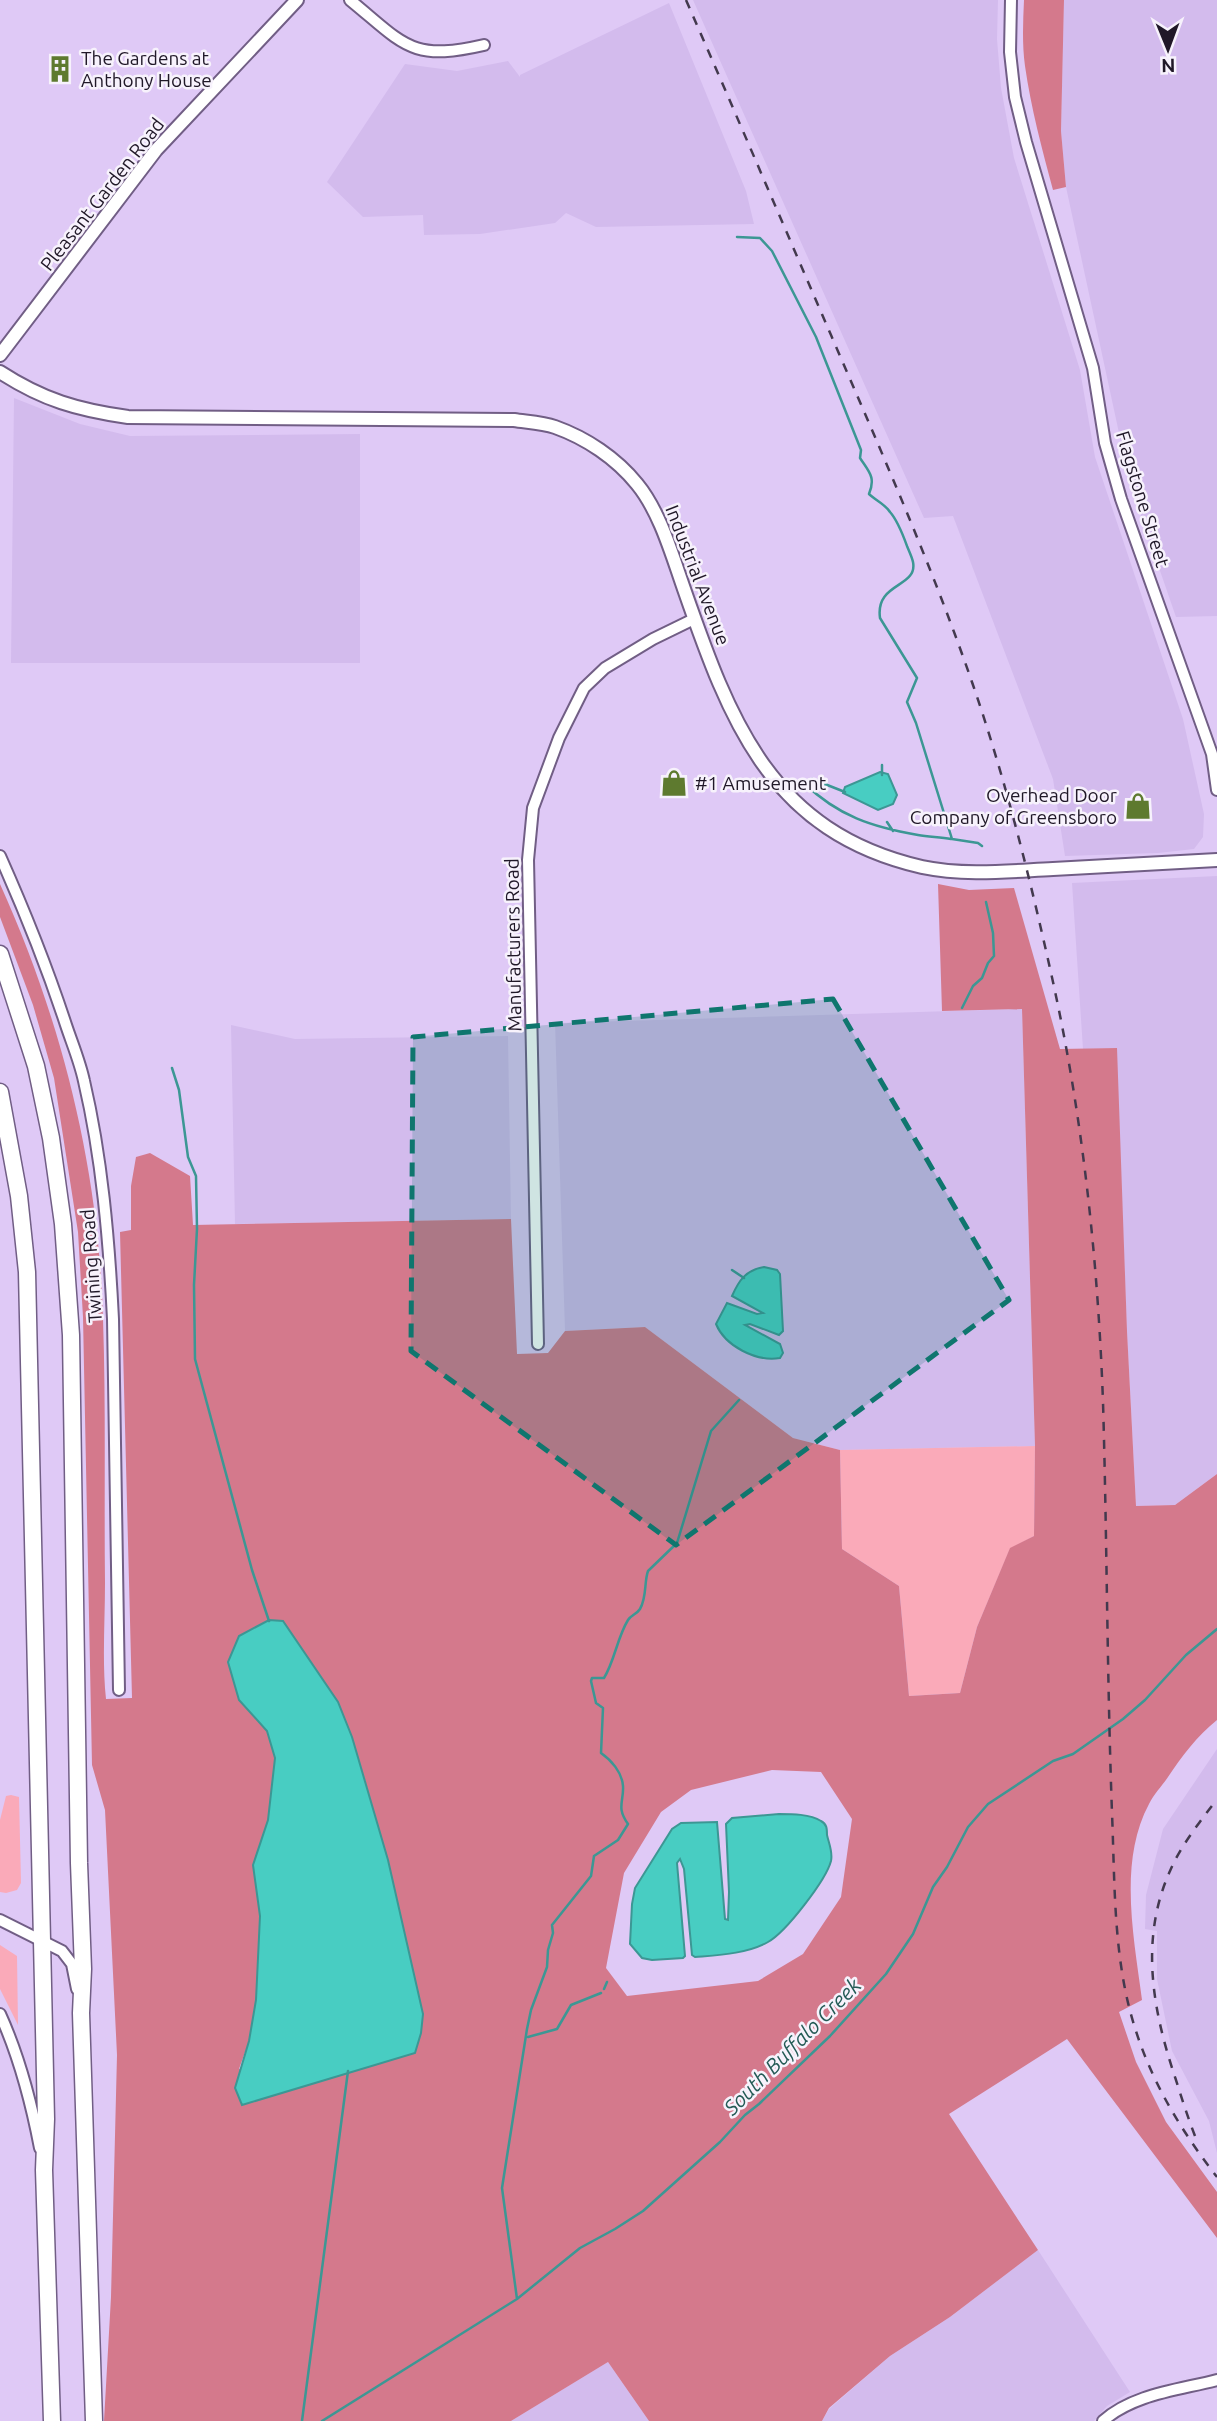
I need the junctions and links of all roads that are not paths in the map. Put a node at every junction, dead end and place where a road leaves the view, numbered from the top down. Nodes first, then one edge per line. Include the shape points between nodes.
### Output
1 (297, 0) edge
2 (350, 0) edge
3 (1011, 0) edge
4 (484, 45) dead end
5 (0, 355) edge
6 (0, 372) edge
7 (694, 619) junction
8 (1217, 790) edge
9 (0, 856) edge
10 (1217, 860) edge
11 (0, 954) edge
12 (0, 1092) edge
13 (538, 1344) dead end
14 (119, 1690) dead end
15 (0, 1920) edge
16 (41, 1939) junction
17 (81, 2013) junction
18 (0, 2014) edge
19 (44, 2170) junction
20 (1217, 2380) edge
21 (52, 2421) edge
22 (94, 2421) edge
23 (1103, 2421) edge

1 - 5 main road, Pleasant Garden Road via 156,150
2 - 4 street via 415,49 442,53
3 - 8 street, Flagstone Street via 1015,97 1093,368 1105,443 1212,754
6 - 7 main road, Industrial Avenue via 52,401 88,412 128,416 514,420 554,427 616,461 639,485 663,530
7 - 10 main road, Industrial Avenue via 736,722 768,774 820,822 877,853 923,867 964,872
7 - 13 street, Manufacturers Road via 623,657 584,688 533,808 528,860
9 - 14 street, Twining Road via 30,924 80,1066 100,1166 113,1319
11 - 17 highway via 36,1066 51,1138 67,1279
12 - 16 highway via 27,1272
15 - 16 street
16 - 17 street via 62,1951 72,1964
16 - 19 highway
17 - 22 highway
18 - 19 street via 28,2087
19 - 21 highway
20 - 23 street via 1138,2400

